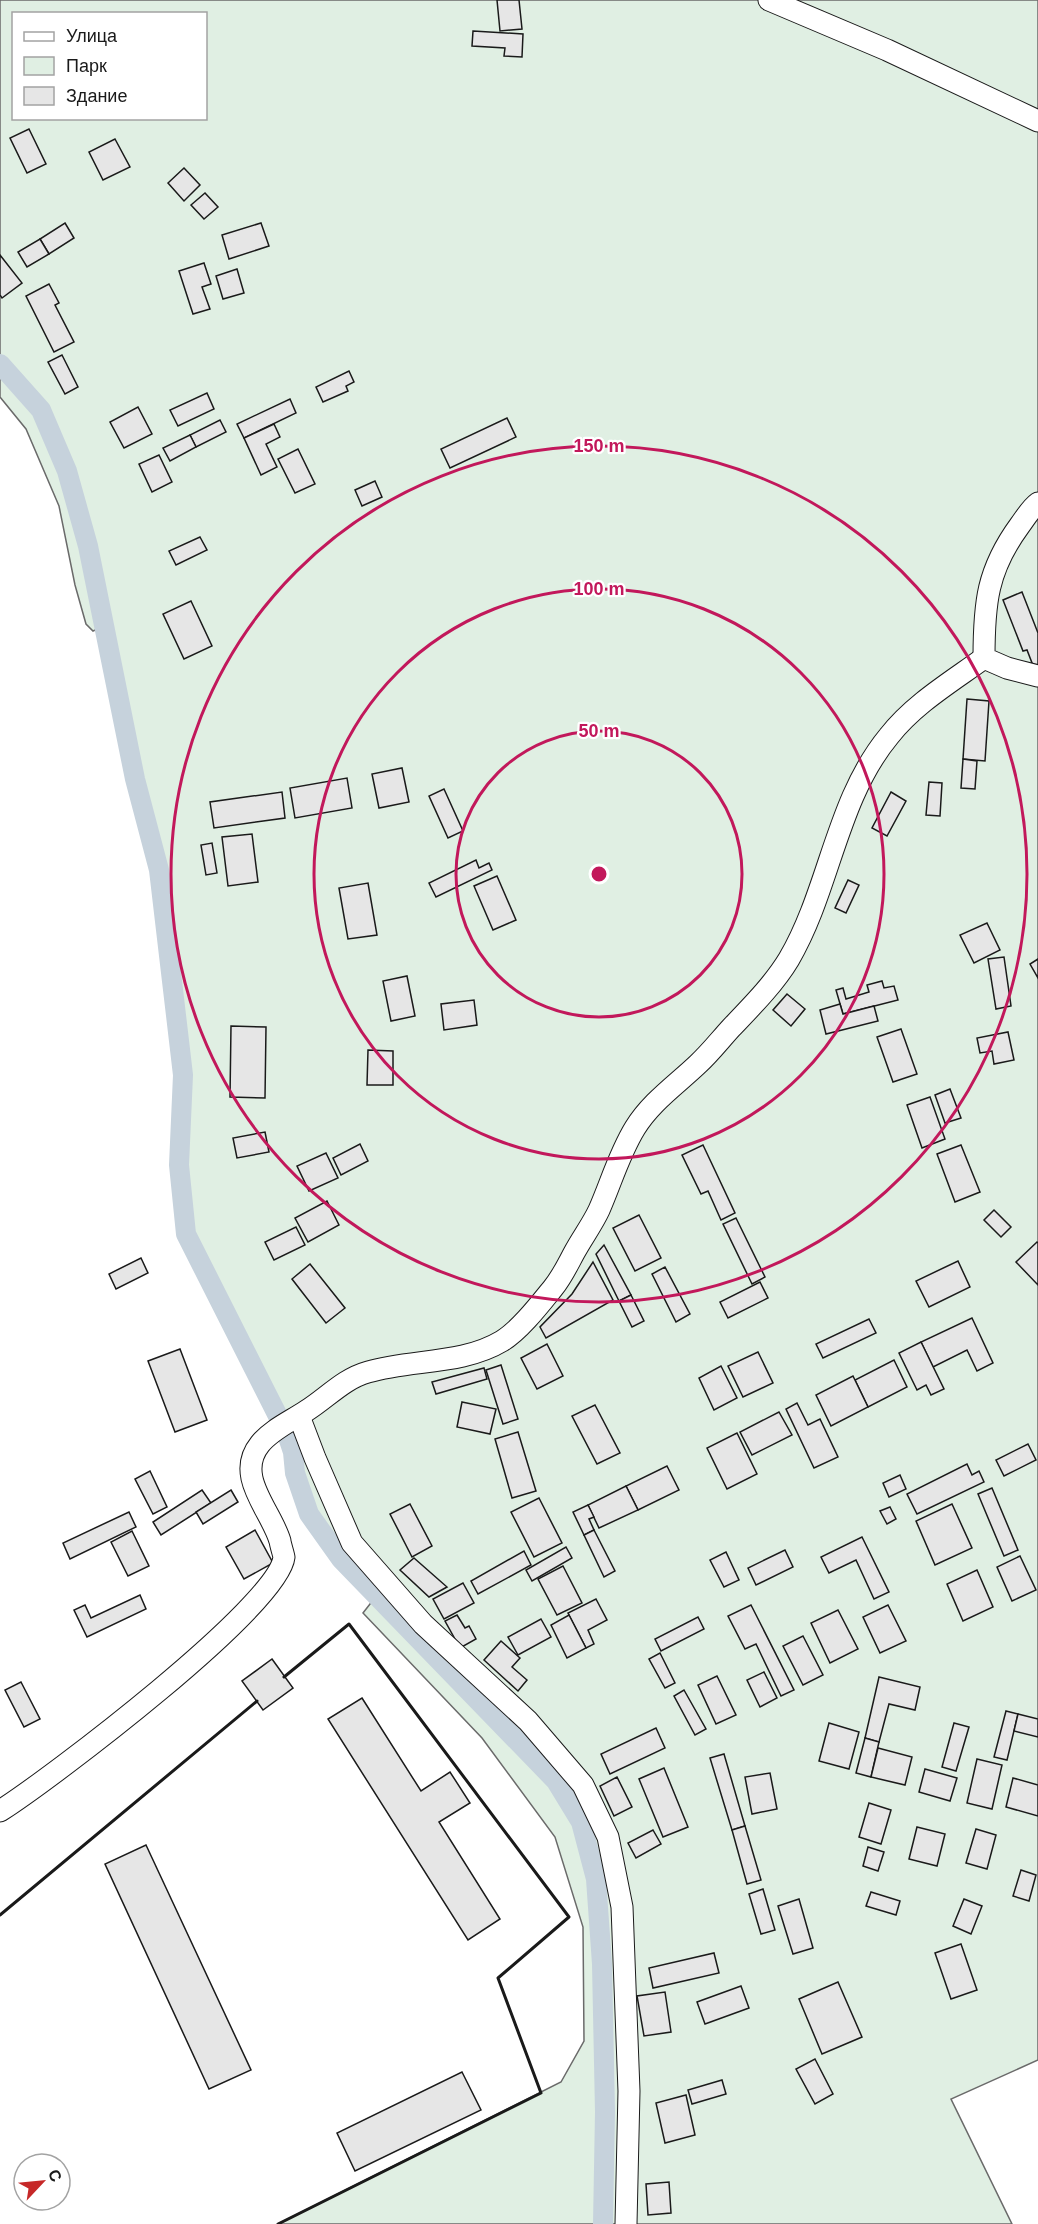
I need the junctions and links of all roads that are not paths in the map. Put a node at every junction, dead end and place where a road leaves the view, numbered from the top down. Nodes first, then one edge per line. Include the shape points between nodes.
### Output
1 (769, 0) edge
2 (1038, 121) edge
3 (1038, 503) edge
4 (984, 658) junction
5 (1038, 676) edge
6 (287, 1424) junction
7 (0, 1811) edge
8 (626, 2224) edge

1 - 2 street
3 - 4 street via 1006,543 991,578 984,614
4 - 5 street
4 - 6 street via 913,711 883,743 852,798 805,926 788,961 755,1003 699,1064 651,1107 636,1127 597,1214 558,1283 533,1312 504,1340 476,1352 367,1372 347,1380
6 - 7 street via 257,1447 249,1469 284,1556 272,1584 234,1624 131,1714
6 - 8 street via 315,1458 352,1542 423,1624 535,1729 583,1785 608,1837 622,1906 628,2091

